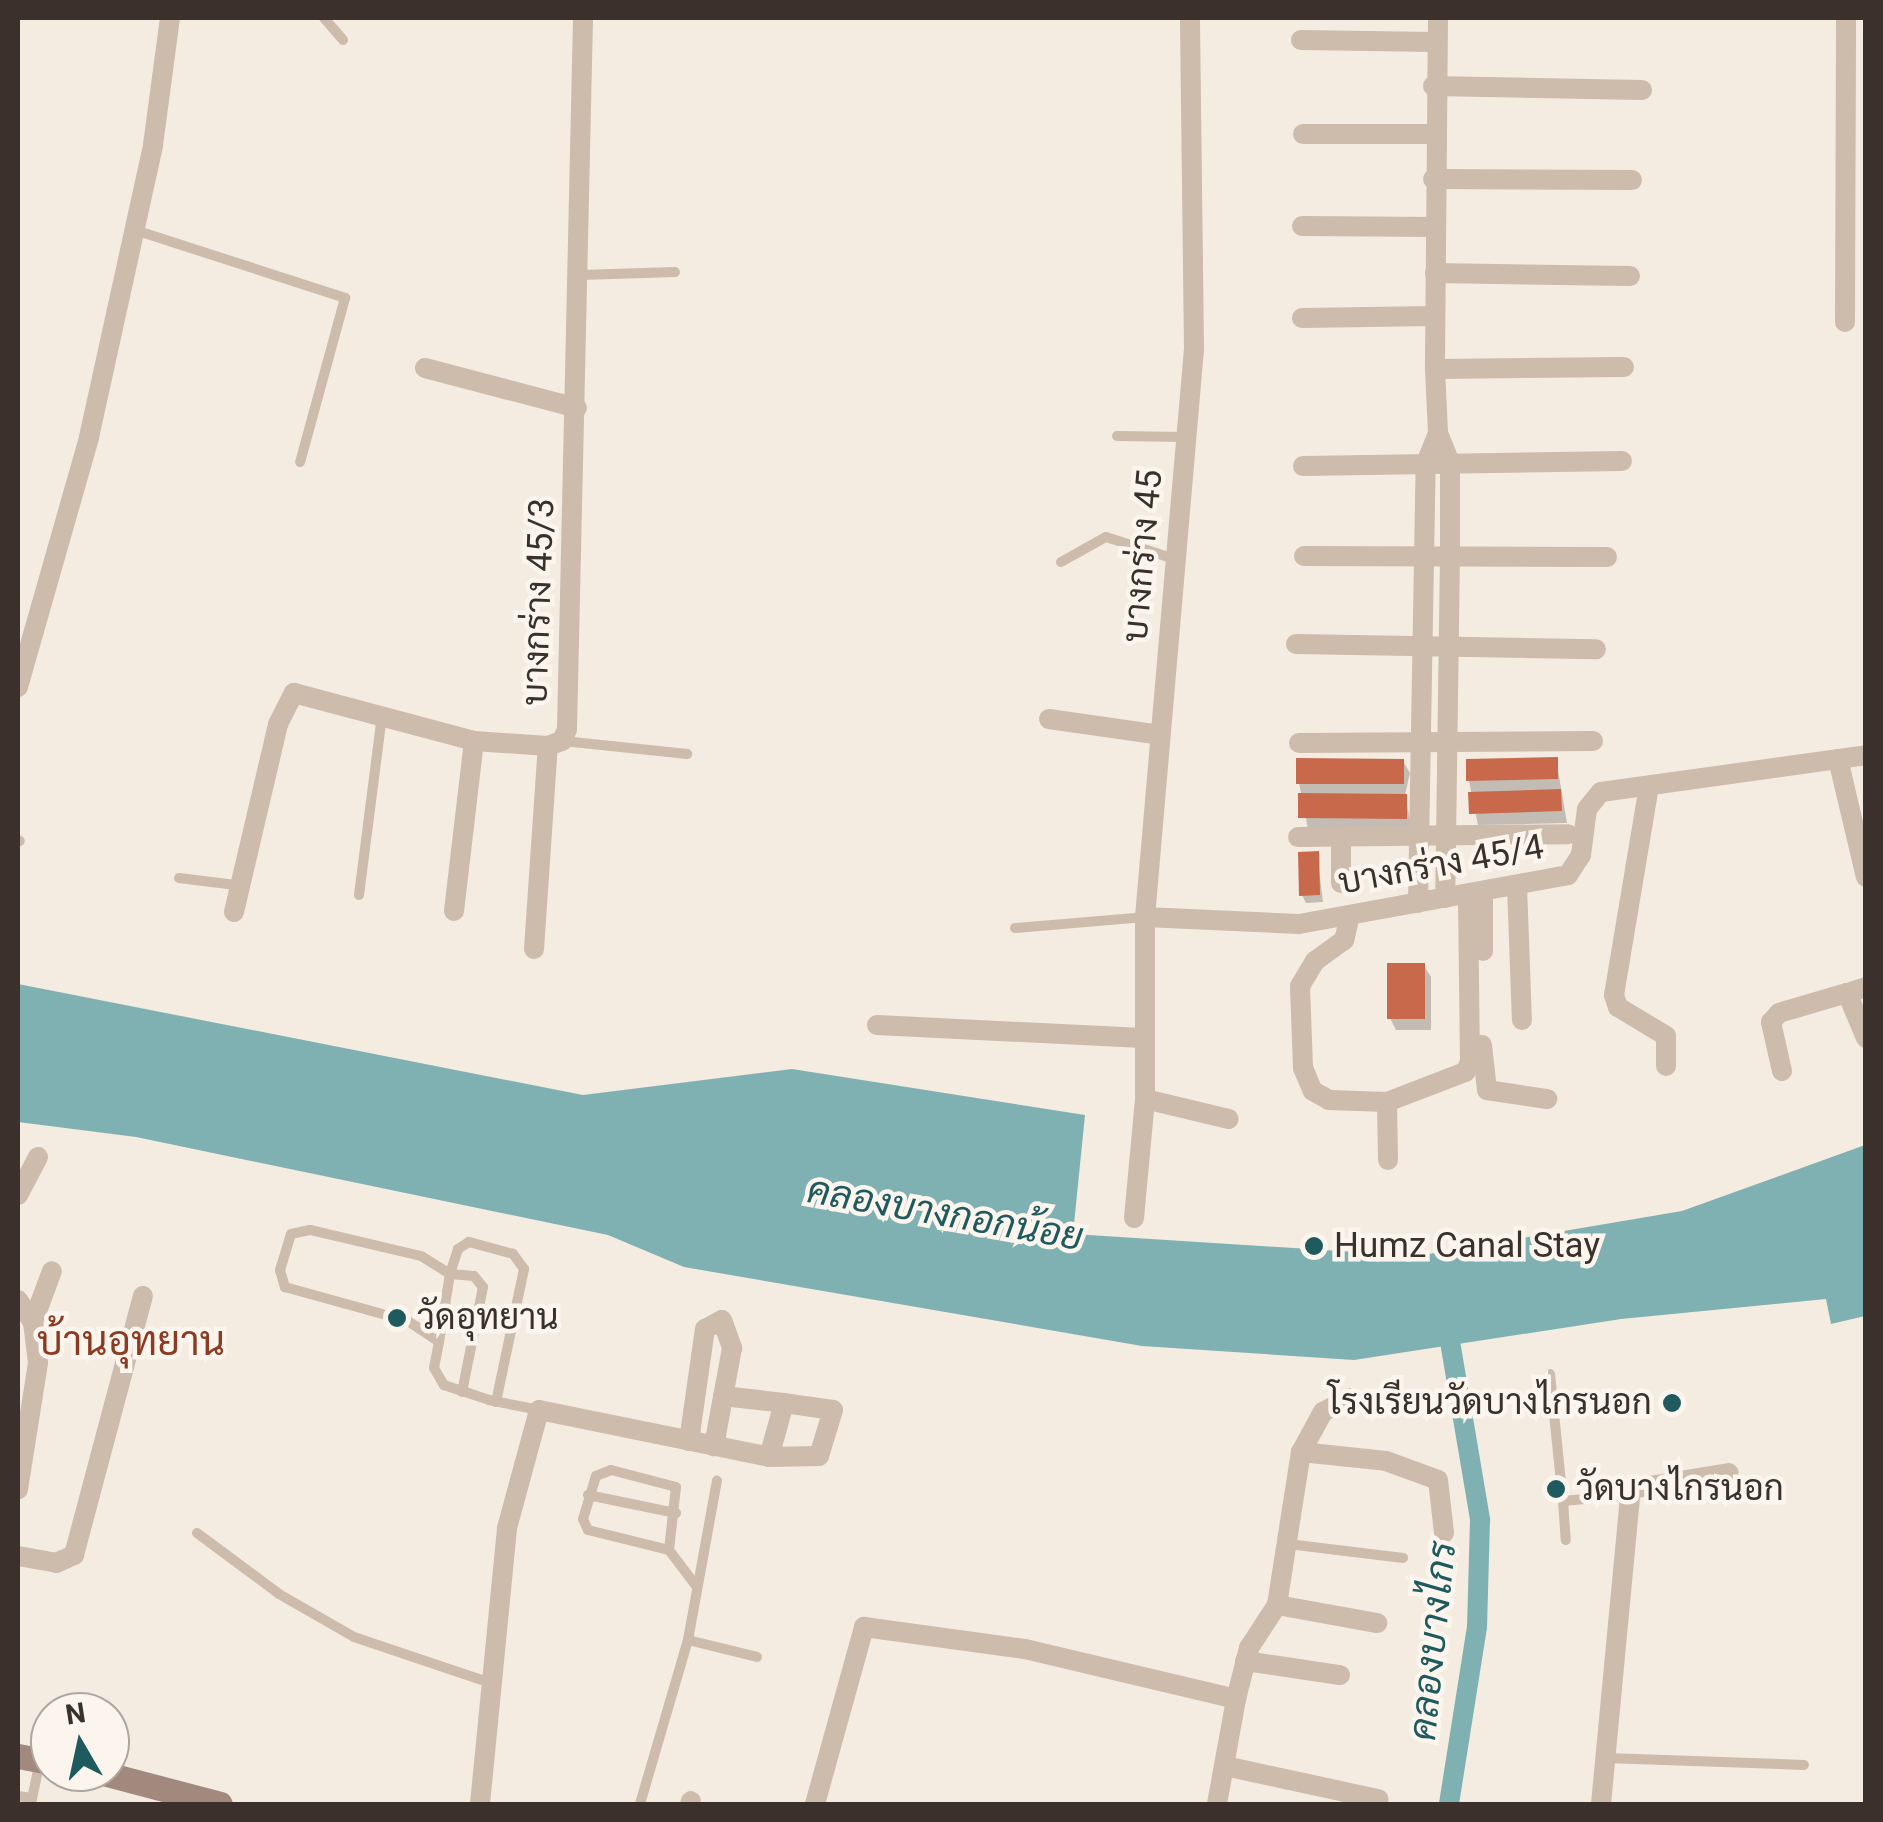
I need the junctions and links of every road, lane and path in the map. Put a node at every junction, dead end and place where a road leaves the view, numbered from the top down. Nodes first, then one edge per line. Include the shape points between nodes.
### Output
1 (170, 18) edge
2 (324, 18) edge
3 (583, 18) edge
4 (1190, 18) edge
5 (1438, 18) edge
6 (1846, 18) edge
7 (343, 40) dead end
8 (1301, 40) dead end
9 (1434, 42) junction
10 (1433, 86) junction
11 (1642, 90) dead end
12 (1303, 134) dead end
13 (1433, 134) junction
14 (1433, 179) junction
15 (1632, 180) dead end
16 (1302, 226) dead end
17 (1434, 227) junction
18 (134, 230) junction
19 (674, 272) dead end
20 (1435, 273) junction
21 (581, 275) junction
22 (1630, 276) dead end
23 (1434, 316) junction
24 (1302, 318) dead end
25 (1845, 322) dead end
26 (425, 368) dead end
27 (1624, 368) dead end
28 (1435, 369) junction
29 (577, 408) junction
30 (1438, 433) junction
31 (1118, 436) dead end
32 (1186, 437) junction
33 (1622, 461) dead end
34 (300, 462) dead end
35 (1426, 462) junction
36 (1450, 462) junction
37 (1302, 466) dead end
38 (1425, 554) junction
39 (1450, 554) junction
40 (1304, 556) dead end
41 (1607, 557) dead end
42 (1176, 560) junction
43 (1061, 562) dead end
44 (1296, 644) dead end
45 (1449, 648) junction
46 (1422, 649) junction
47 (1596, 650) dead end
48 (18, 687) edge
49 (382, 716) junction
50 (1048, 719) dead end
51 (1160, 735) junction
52 (474, 741) junction
53 (1593, 741) dead end
54 (555, 743) junction
55 (1299, 743) dead end
56 (1419, 743) junction
57 (1446, 743) junction
58 (687, 754) dead end
59 (1866, 755) edge
60 (1838, 759) junction
61 (1641, 786) junction
62 (1568, 834) dead end
63 (1298, 836) dead end
64 (1341, 837) junction
65 (1419, 838) junction
66 (1444, 838) junction
67 (1866, 876) edge
68 (180, 878) dead end
69 (1341, 883) dead end
70 (236, 885) junction
71 (1516, 886) junction
72 (1475, 894) junction
73 (359, 895) dead end
74 (1445, 898) junction
75 (1418, 902) junction
76 (454, 911) dead end
77 (234, 912) dead end
78 (1350, 915) junction
79 (1145, 917) junction
80 (1015, 928) dead end
81 (534, 948) dead end
82 (1856, 990) edge
83 (1522, 1020) dead end
84 (877, 1025) dead end
85 (1143, 1038) junction
86 (1866, 1038) edge
87 (1666, 1066) dead end
88 (1782, 1070) dead end
89 (1547, 1098) dead end
90 (1144, 1099) junction
91 (1386, 1102) junction
92 (1229, 1119) dead end
93 (38, 1157) dead end
94 (1388, 1160) dead end
95 (18, 1195) edge
96 (1134, 1218) dead end
97 (52, 1271) dead end
98 (450, 1274) junction
99 (144, 1296) dead end
100 (18, 1300) edge
101 (33, 1322) junction
102 (439, 1342) junction
103 (1550, 1374) dead end
104 (462, 1392) junction
105 (724, 1396) junction
106 (1349, 1398) dead end
107 (496, 1402) junction
108 (784, 1404) junction
109 (538, 1410) junction
110 (689, 1441) junction
111 (714, 1446) junction
112 (1301, 1452) junction
113 (769, 1457) junction
114 (1729, 1473) dead end
115 (716, 1481) dead end
116 (18, 1489) edge
117 (588, 1495) junction
118 (1628, 1495) junction
119 (1563, 1500) junction
120 (676, 1513) junction
121 (197, 1533) dead end
122 (1444, 1533) dead end
123 (1566, 1540) dead end
124 (1288, 1544) junction
125 (669, 1550) junction
126 (18, 1556) edge
127 (1403, 1558) dead end
128 (697, 1588) junction
129 (1277, 1605) junction
130 (1377, 1623) dead end
131 (688, 1640) junction
132 (756, 1657) dead end
133 (1246, 1660) junction
134 (1340, 1674) dead end
135 (494, 1684) junction
136 (1236, 1699) junction
137 (1606, 1758) junction
138 (1804, 1764) dead end
139 (1225, 1766) junction
140 (130, 1780) edge
141 (18, 1796) edge
142 (1378, 1798) dead end
143 (32, 1801) edge
144 (220, 1804) edge
145 (480, 1804) edge
146 (640, 1804) edge
147 (816, 1804) edge
148 (1217, 1804) edge
149 (1601, 1804) edge

1 - 18 street
2 - 7 lane
3 - 21 street, บางกร่าง 45/3
4 - 32 street, บางกร่าง 45 via 1194,349
5 - 9 street
6 - 25 street
8 - 9 street
9 - 10 street
10 - 11 street
10 - 13 street
12 - 13 street
13 - 14 street
14 - 15 street
14 - 17 street
16 - 17 street
17 - 20 street
18 - 34 lane via 346,298
18 - 48 street via 89,437
19 - 21 lane
20 - 22 street
20 - 23 street
21 - 29 street, บางกร่าง 45/3
23 - 24 street
23 - 28 street
26 - 29 street
27 - 28 street
28 - 30 street
29 - 54 street, บางกร่าง 45/3
30 - 35 street
30 - 36 street
31 - 32 lane
32 - 42 street, บางกร่าง 45
33 - 36 street
35 - 36 street
35 - 37 street
35 - 38 street
36 - 39 street
38 - 39 street
38 - 40 street
38 - 46 street
39 - 41 street
39 - 45 street
42 - 43 lane via 1106,538
42 - 51 street, บางกร่าง 45
44 - 46 street
45 - 46 street
45 - 47 street
45 - 57 street
46 - 56 street
49 - 52 street, บางกร่าง 45/3
49 - 70 street, บางกร่าง 45/3 via 308,692 287,697
49 - 73 lane
50 - 51 street
51 - 79 street, บางกร่าง 45
52 - 54 street, บางกร่าง 45/3
52 - 76 street
53 - 57 street
54 - 58 lane
54 - 81 street
55 - 56 street
56 - 57 street
56 - 65 street
57 - 66 street
59 - 60 street, บางกร่าง 45/4
60 - 61 street, บางกร่าง 45/4
60 - 67 street
61 - 71 street, บางกร่าง 45/4 via 1601,792 1587,809 1577,868
61 - 87 street via 1614,994 1618,1007 1666,1036
62 - 66 street
63 - 64 street
64 - 65 street
64 - 69 street
65 - 66 street
65 - 75 street
66 - 74 street
68 - 70 lane
70 - 77 street, บางกร่าง 45/3
71 - 72 street, บางกร่าง 45/4
71 - 83 street
72 - 74 street, บางกร่าง 45/4
72 - 89 street via 1482,1080 1487,1090
72 - 91 street via 1470,1062 1465,1072
74 - 75 street, บางกร่าง 45/4
75 - 78 street, บางกร่าง 45/4
78 - 79 street, บางกร่าง 45/4 via 1266,926
78 - 91 street via 1344,940 1315,960 1300,986 1303,1068 1313,1091 1329,1100
79 - 80 lane
79 - 85 street, บางกร่าง 45
82 - 86 street
82 - 88 street via 1779,1013 1771,1022
84 - 85 street
85 - 90 street, บางกร่าง 45
90 - 92 street
90 - 96 street, บางกร่าง 45
91 - 94 street
93 - 95 street
97 - 101 street
98 - 102 lane
98 - 102 lane via 421,1256 310,1230 291,1234 280,1270 293,1292 408,1321
98 - 104 lane via 474,1276 483,1287
98 - 107 lane via 458,1249 469,1242 513,1254 524,1269
99 - 126 street via 74,1555 56,1563
100 - 101 street
101 - 116 street via 38,1363
102 - 104 lane via 437,1377
103 - 119 lane
104 - 107 lane
105 - 108 street
105 - 110 street via 732,1335 722,1320 705,1328
105 - 111 street
106 - 112 street via 1323,1412
107 - 109 lane
108 - 113 street
108 - 113 street via 832,1410 823,1449 810,1461
109 - 110 street
109 - 135 street via 507,1528
110 - 111 street
111 - 113 street
112 - 122 street via 1386,1461 1438,1480
112 - 124 street
114 - 118 street via 1644,1482
115 - 128 lane
117 - 120 lane
117 - 120 lane via 596,1476 611,1470 670,1482 678,1494
117 - 125 lane via 588,1530
118 - 119 lane
118 - 137 street
119 - 123 lane
120 - 125 lane
121 - 135 lane via 278,1594 354,1638 422,1666
124 - 127 lane
124 - 129 street
125 - 128 lane
128 - 131 lane
129 - 130 street
129 - 133 street
131 - 132 lane
131 - 146 lane
133 - 134 street
133 - 136 street
135 - 145 street
136 - 139 street
136 - 147 street via 1056,1655 876,1624 859,1634
137 - 138 lane
137 - 149 street
139 - 142 street
139 - 148 street
140 - 144 street
141 - 143 lane

